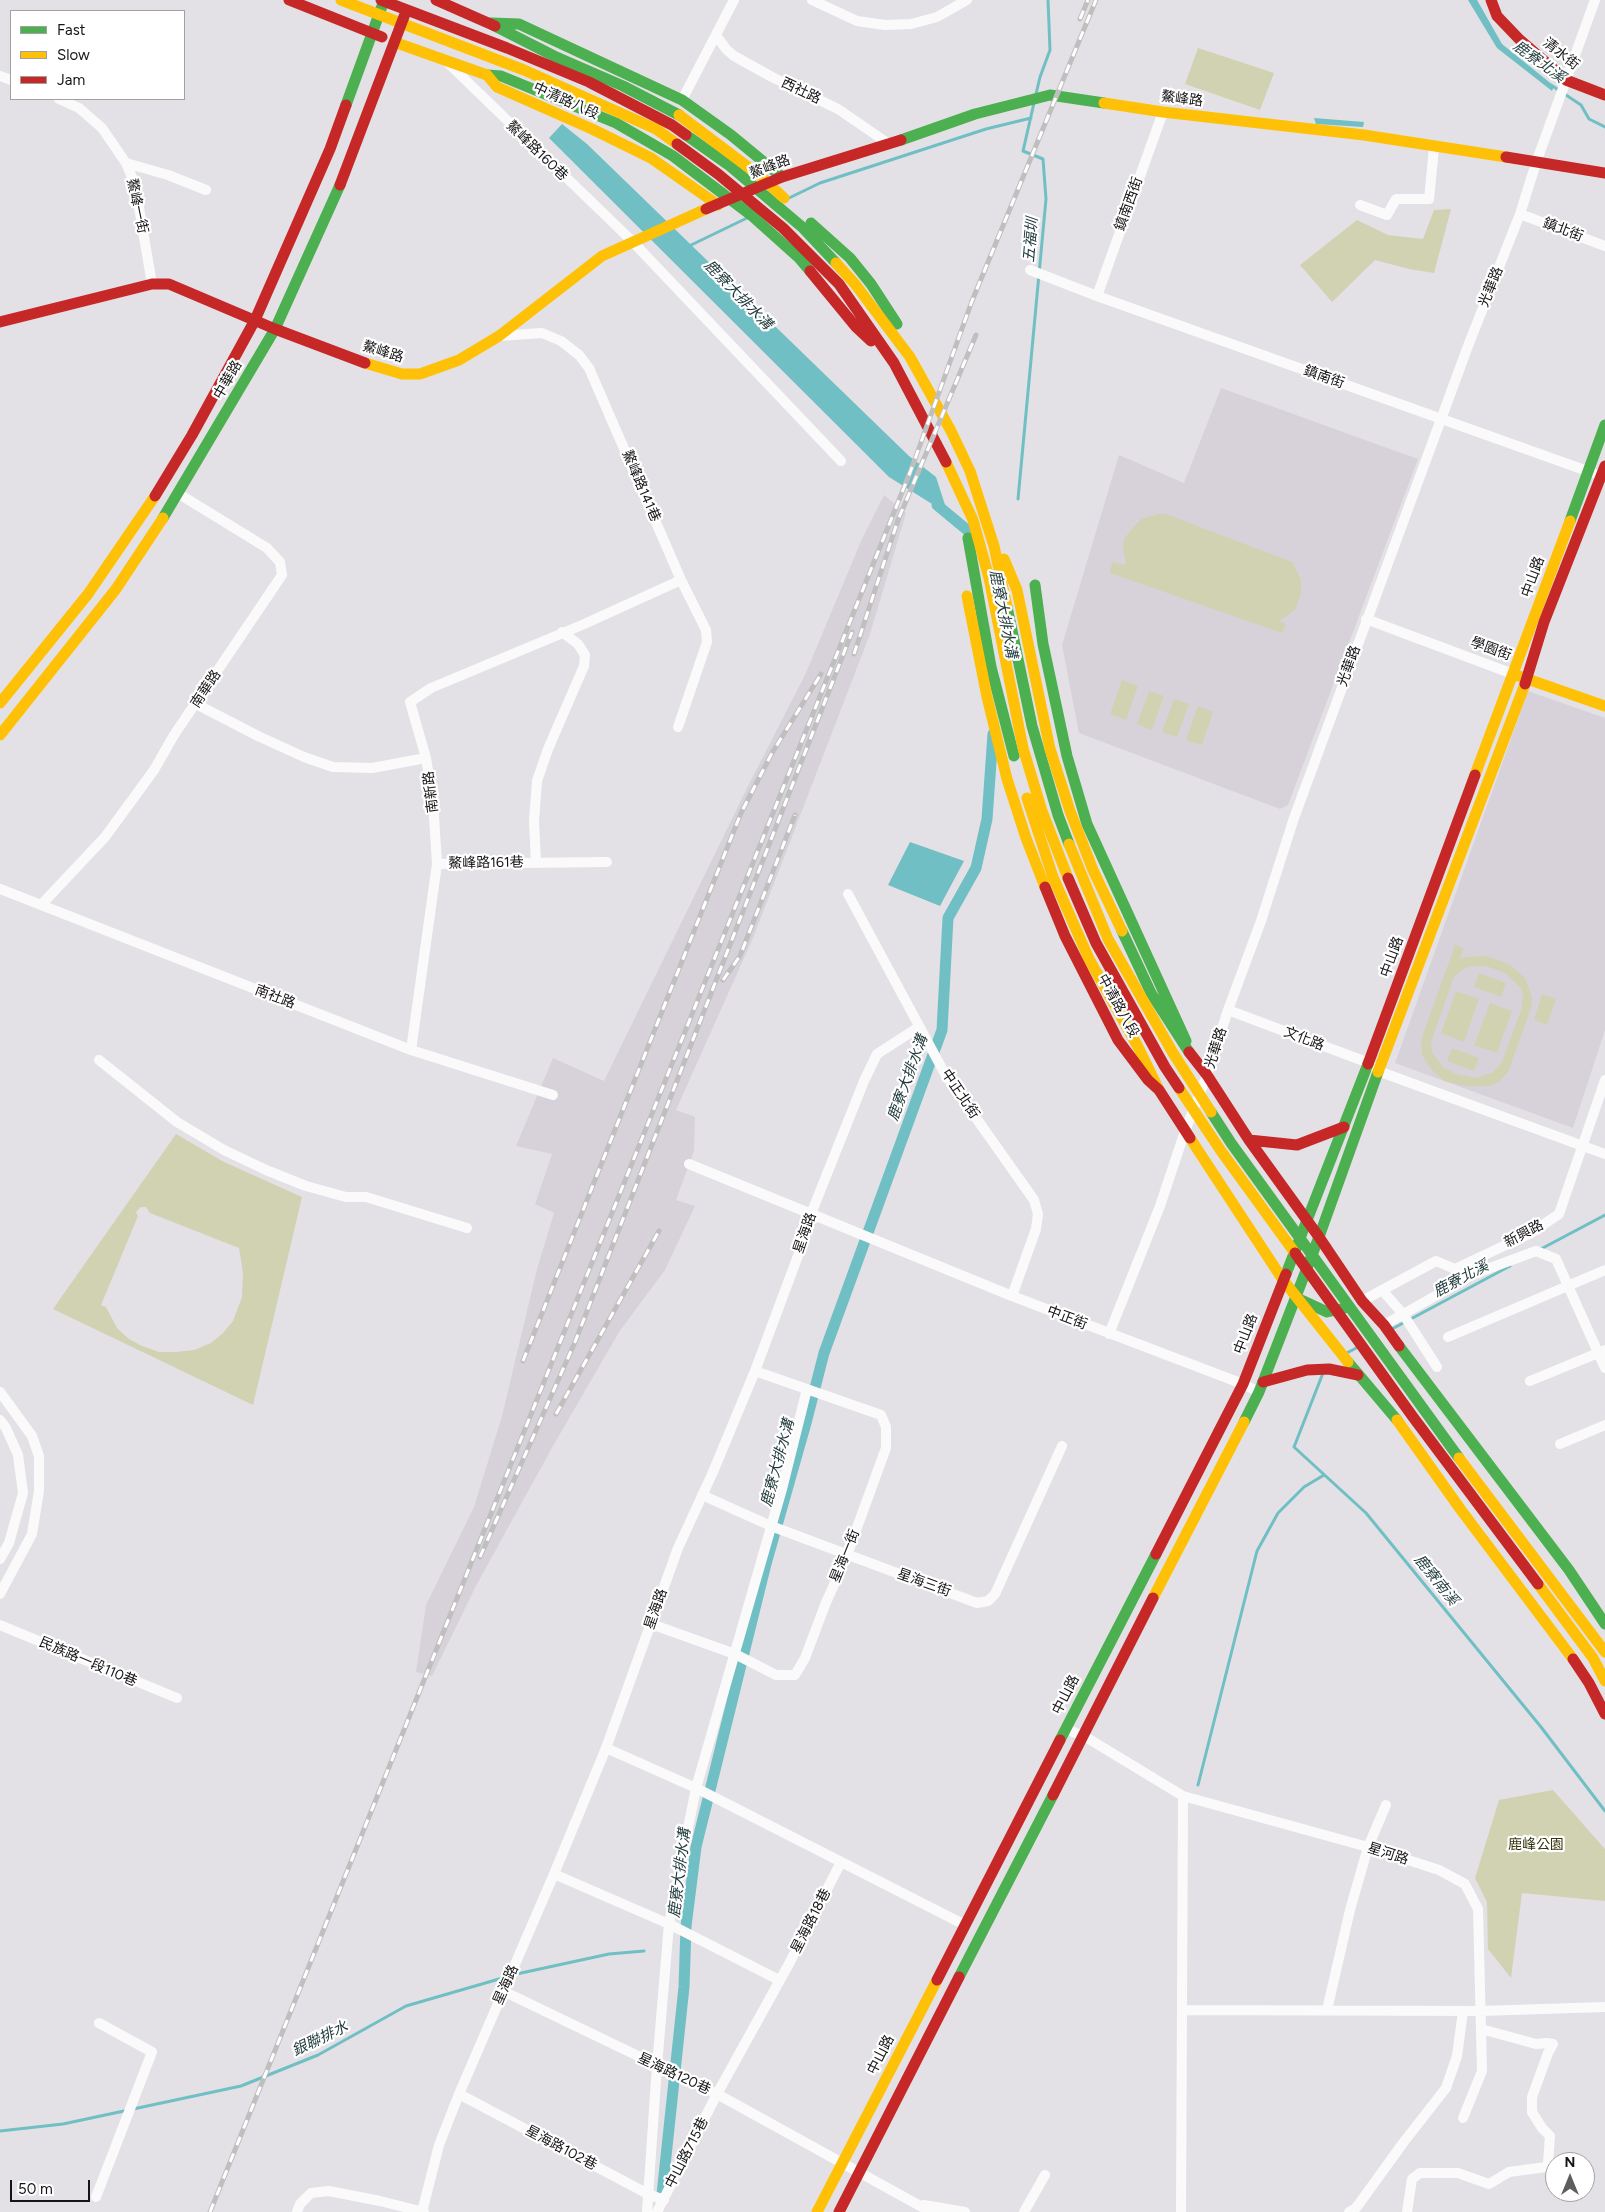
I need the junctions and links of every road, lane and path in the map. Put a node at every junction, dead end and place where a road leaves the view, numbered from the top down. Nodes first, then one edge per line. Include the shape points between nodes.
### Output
1 (289, 0) edge
2 (341, 0) edge
3 (382, 0) edge
4 (410, 0) edge
5 (436, 0) edge
6 (734, 0) edge
7 (812, 0) edge
8 (967, 0) edge
9 (1491, 0) edge
10 (1595, 0) edge
11 (493, 25) junction
12 (373, 32) junction
13 (716, 35) junction
14 (394, 42) junction
15 (444, 59) junction
16 (487, 75) junction
17 (1566, 80) junction
18 (1605, 95) edge
19 (61, 100) edge
20 (682, 100) junction
21 (1163, 112) junction
22 (889, 144) junction
23 (1434, 148) junction
24 (1536, 162) junction
25 (126, 164) junction
26 (1605, 173) edge
27 (782, 177) junction
28 (206, 190) dead end
29 (1360, 204) dead end
30 (718, 205) junction
31 (1520, 214) junction
32 (637, 239) junction
33 (1605, 246) edge
34 (1036, 273) dead end
35 (152, 284) junction
36 (1097, 296) junction
37 (255, 320) junction
38 (0, 322) edge
39 (275, 329) junction
40 (499, 336) junction
41 (910, 357) junction
42 (894, 363) junction
43 (1442, 420) junction
44 (1605, 424) edge
45 (841, 461) dead end
46 (1588, 471) junction
47 (1604, 474) edge
48 (179, 494) junction
49 (966, 505) junction
50 (986, 520) junction
51 (681, 580) junction
52 (1035, 585) joint
53 (967, 596) joint
54 (1366, 619) junction
55 (562, 632) junction
56 (1513, 674) junction
57 (1527, 678) junction
58 (0, 703) edge
59 (196, 704) junction
60 (1605, 706) edge
61 (678, 727) dead end
62 (0, 735) edge
63 (426, 758) junction
64 (536, 862) junction
65 (607, 862) dead end
66 (437, 864) junction
67 (0, 889) edge
68 (848, 894) dead end
69 (41, 905) junction
70 (1228, 1010) junction
71 (919, 1027) junction
72 (411, 1050) junction
73 (1189, 1053) junction
74 (99, 1060) dead end
75 (1369, 1063) junction
76 (1378, 1071) junction
77 (1207, 1075) junction
78 (1605, 1080) edge
79 (1158, 1090) junction
80 (553, 1095) dead end
81 (1344, 1127) junction
82 (1185, 1131) junction
83 (1249, 1140) junction
84 (1583, 1145) junction
85 (1605, 1154) edge
86 (689, 1164) dead end
87 (811, 1214) junction
88 (1306, 1223) junction
89 (467, 1228) dead end
90 (1319, 1238) junction
91 (1605, 1270) edge
92 (1283, 1280) junction
93 (1569, 1285) junction
94 (1382, 1290) junction
95 (1012, 1296) junction
96 (1295, 1298) junction
97 (1362, 1300) junction
98 (1403, 1314) junction
99 (1384, 1325) junction
100 (1108, 1334) junction
101 (1448, 1337) dead end
102 (1602, 1352) edge
103 (1437, 1367) dead end
104 (1605, 1368) edge
105 (755, 1371) junction
106 (1358, 1376) junction
107 (1530, 1381) dead end
108 (1243, 1384) junction
109 (1261, 1387) junction
110 (807, 1389) junction
111 (0, 1392) edge
112 (0, 1420) edge
113 (1605, 1425) edge
114 (1560, 1444) dead end
115 (1062, 1446) dead end
116 (702, 1495) junction
117 (771, 1526) junction
118 (847, 1555) junction
119 (0, 1559) edge
120 (0, 1594) edge
121 (651, 1624) junction
122 (1605, 1624) edge
123 (0, 1625) edge
124 (1605, 1652) edge
125 (735, 1654) junction
126 (1605, 1681) edge
127 (177, 1698) dead end
128 (1605, 1714) edge
129 (1065, 1729) junction
130 (1084, 1736) junction
131 (606, 1748) junction
132 (696, 1788) junction
133 (1183, 1796) junction
134 (1386, 1806) dead end
135 (1368, 1847) junction
136 (841, 1862) junction
137 (554, 1874) junction
138 (669, 1924) junction
139 (965, 1925) junction
140 (780, 1980) junction
141 (503, 1991) junction
142 (1605, 2007) edge
143 (1183, 2010) junction
144 (1328, 2010) junction
145 (1463, 2011) junction
146 (1480, 2011) junction
147 (99, 2023) dead end
148 (1481, 2029) junction
149 (657, 2066) junction
150 (458, 2094) junction
151 (717, 2094) junction
152 (1463, 2118) dead end
153 (843, 2163) junction
154 (860, 2172) junction
155 (1045, 2175) dead end
156 (648, 2194) junction
157 (96, 2197) dead end
158 (664, 2200) junction
159 (917, 2204) junction
160 (297, 2212) edge
161 (423, 2212) edge
162 (647, 2212) edge
163 (658, 2212) edge
164 (818, 2212) edge
165 (839, 2212) edge
166 (931, 2212) edge
167 (965, 2212) edge
168 (1024, 2212) edge
169 (1181, 2212) edge
170 (1349, 2212) edge
171 (1407, 2212) edge

1 - 12 main road, 中清路八段
2 - 42 main road via 524,70 656,129 718,174 783,228 839,284
3 - 12 main road, 中華路
3 - 41 main road via 589,82 672,125 730,166 802,226 855,284
4 - 14 main road, 中華路
5 - 11 main road
6 - 13 street
7 - 8 street via 857,21 885,25 911,24 937,17
9 - 17 main road, 清水街 via 1497,16
10 - 17 street, 光華路
11 - 20 main road via 519,24
11 - 41 main road via 676,113 760,176 850,258 909,343
12 - 14 main road, 中清路八段
12 - 37 main road, 中華路 via 330,149
13 - 20 street
13 - 22 street, 西社路 via 734,56 838,108
14 - 15 main road, 中清路八段
14 - 39 main road, 中華路 via 340,186
15 - 16 main road, 中清路八段
15 - 32 street, 鰲峰路160巷
16 - 30 main road, 中清路八段 via 497,87 592,128 651,158
16 - 42 main road via 501,76 616,123 673,156 750,215 799,258 856,327
17 - 18 main road, 清水街
17 - 24 street, 光華路
19 - 25 street, 鰲峰一街 via 79,108 102,128
20 - 27 main road
21 - 22 main road, 鰲峰路 via 1050,95 975,114
21 - 23 main road, 鰲峰路 via 1364,136
21 - 36 street, 鎮南西街
22 - 27 main road, 鰲峰路
23 - 24 main road, 鰲峰路
23 - 29 street via 1429,199 1396,199 1387,215
24 - 26 main road, 鰲峰路
24 - 31 street, 光華路
25 - 28 street via 168,175
25 - 35 street, 鰲峰一街 via 135,184
27 - 30 main road, 鰲峰路
30 - 32 main road, 鰲峰路
31 - 33 street, 鎮北街
31 - 43 street, 光華路
32 - 40 main road, 鰲峰路 via 602,256
32 - 45 street
34 - 36 street, 鎮南街
35 - 37 main road, 鰲峰路 via 169,284
35 - 38 main road, 鰲峰路
36 - 43 street, 鎮南街
37 - 39 main road, 鰲峰路
37 - 58 main road, 中華路 via 159,490 88,594
39 - 40 main road, 鰲峰路 via 402,374 420,374 441,368
39 - 48 main road, 中華路
40 - 51 street, 鰲峰路141巷 via 542,333 561,341 589,368
41 - 50 main road via 952,431 970,471
42 - 49 main road via 936,439
43 - 46 street, 鎮南街
43 - 54 street, 光華路
44 - 46 main road, 中山路
46 - 47 street, 鎮南街
46 - 56 main road, 中山路
47 - 57 main road, 中山路 via 1544,622
48 - 59 street, 南華路 via 266,548 280,562 282,575
48 - 62 main road, 中華路 via 116,589
49 - 79 main road via 968,535 991,667 1036,827 1053,877 1089,959
49 - 126 main road via 988,578 1023,748 1060,860 1100,951 1165,1067 1221,1151 1592,1658
50 - 73 main road via 1017,590 1050,749 1070,811 1093,870 1151,993
50 - 124 main road via 1032,726 1055,806 1108,940 1173,1053 1232,1143
51 - 55 street
51 - 61 street, 鰲峰路141巷 via 706,630 707,642
52 - 53 street
52 - 73 main road via 1043,644 1065,747 1087,824 1184,1032
53 - 79 main road, 中清路八段 via 1001,755 1026,838 1089,986 1118,1040
54 - 56 street, 學園街
54 - 70 street, 光華路
55 - 63 street, 南新路 via 431,688 410,702
55 - 64 street, 鰲峰路161巷 via 578,644 585,656 584,666 537,780
56 - 57 main road, 學園街
56 - 75 main road, 中山路
57 - 60 main road, 學園街
57 - 76 main road, 中山路
59 - 63 street via 258,736 333,767 372,768
59 - 69 street, 南華路 via 154,770 105,837
63 - 66 street, 南新路 via 433,801
64 - 65 street, 鰲峰路161巷
64 - 66 street, 鰲峰路161巷
66 - 72 street, 南新路
67 - 69 street, 南社路
68 - 71 street, 中正北街
69 - 72 street, 南社路
70 - 75 street, 文化路
70 - 77 street, 光華路
71 - 87 street, 星海路 via 877,1054
71 - 95 street, 中正北街 via 945,1074 1034,1200 1038,1214 1036,1229
72 - 80 street, 南社路
73 - 77 main road
74 - 89 street via 177,1122 266,1170 314,1188 346,1197 366,1197
75 - 76 street, 文化路
75 - 81 main road, 中山路
76 - 84 street
76 - 90 main road, 中山路
77 - 82 street, 光華路
77 - 83 main road
78 - 84 street, 新興路
79 - 82 main road, 中清路八段
81 - 83 main road via 1297,1145
81 - 88 main road, 中山路
82 - 92 main road, 中清路八段
82 - 100 street, 光華路 via 1160,1206
83 - 88 main road
84 - 85 street
84 - 94 street, 新興路 via 1559,1214 1531,1233 1455,1269 1436,1261
86 - 87 street
87 - 95 street, 中正街
87 - 105 street, 星海路
88 - 90 main road
88 - 92 main road, 中山路
90 - 96 main road, 中山路
90 - 97 main road
91 - 93 street
92 - 96 main road, 中清路八段
92 - 108 main road, 中山路
93 - 98 street via 1556,1259 1536,1251 1474,1274
93 - 101 street
93 - 102 street
94 - 97 street, 新興路
94 - 98 street
95 - 100 street, 中正街
96 - 97 main road via 1327,1312 1355,1306
96 - 106 main road, 中清路八段
96 - 109 main road, 中山路
97 - 99 main road
98 - 99 street
98 - 103 street
99 - 122 main road
100 - 108 street, 中正街
102 - 104 street
102 - 107 street
105 - 110 street, 星海一街
105 - 116 street, 星海路
106 - 109 main road via 1329,1370 1307,1370
106 - 128 main road, 中清路八段 via 1396,1420 1562,1642
108 - 109 street, 中正街
108 - 129 main road, 中山路
109 - 130 main road, 中山路
110 - 117 street
110 - 118 street, 星海一街 via 881,1415 886,1427 886,1448
111 - 120 street via 32,1436 40,1456 39,1491 32,1534
112 - 119 street via 18,1455 23,1494 9,1543
113 - 114 street
115 - 118 street, 星海三街 via 995,1594 988,1601 978,1603
116 - 117 street, 星海三街
116 - 121 street, 星海路 via 678,1548
117 - 118 street, 星海三街
117 - 125 street
118 - 125 street, 星海一街 via 795,1675 776,1674
121 - 125 street, 星海一街
121 - 131 street, 星海路
123 - 127 street, 民族路一段110巷
125 - 132 street
129 - 130 street, 星河路
129 - 139 main road, 中山路
130 - 133 street, 星河路
130 - 154 main road, 中山路
131 - 132 street
131 - 137 street, 星海路
132 - 136 street
132 - 138 street
133 - 135 street, 星河路
133 - 143 street
134 - 135 street
135 - 144 street
135 - 146 street, 星河路 via 1439,1870 1465,1884 1478,1909
136 - 139 street
136 - 140 street, 星海路18巷
137 - 138 street
137 - 141 street, 星海路
138 - 140 street
138 - 149 street
139 - 153 main road, 中山路
140 - 151 street, 星海路18巷
141 - 149 street, 星海路120巷
141 - 150 street, 星海路
142 - 146 street
143 - 144 street
143 - 169 street
144 - 145 street
145 - 146 street
145 - 170 street via 1457,2056 1446,2088 1356,2208
146 - 148 street, 星河路
147 - 157 street via 152,2052
148 - 152 street, 星河路 via 1482,2070
148 - 171 street via 1536,2044 1553,2044 1532,2097 1532,2112 1550,2136 1548,2163 1546,2167 1509,2172 1489,2184 1458,2173 1420,2173 1412,2179
149 - 151 street, 星海路120巷
149 - 156 street
150 - 156 street, 星海路102巷
150 - 161 street, 星海路 via 439,2145
151 - 153 street, 星海路120巷
151 - 158 street, 中山路715巷
153 - 154 street, 星海路120巷
153 - 164 main road, 中山路
154 - 159 street, 星海路120巷
154 - 165 main road, 中山路
155 - 168 street
156 - 158 street, 星海路102巷
156 - 162 street
158 - 163 street, 中山路715巷
159 - 166 street, 星海路120巷
159 - 167 street
160 - 161 street via 310,2194 329,2191

